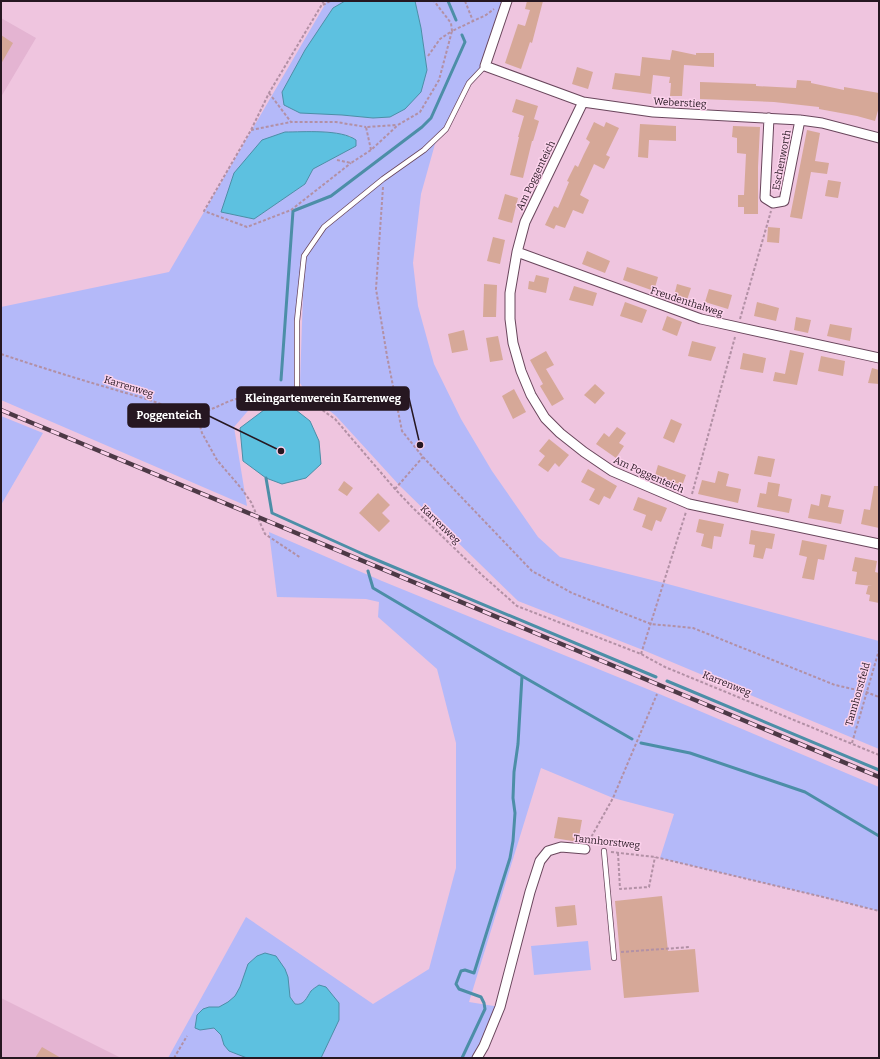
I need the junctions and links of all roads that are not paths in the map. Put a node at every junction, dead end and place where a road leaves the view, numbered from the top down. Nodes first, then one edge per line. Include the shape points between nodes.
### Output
1 (507, 1) edge
2 (485, 66) junction
3 (583, 102) junction
4 (769, 118) junction
5 (800, 120) junction
6 (879, 138) edge
7 (516, 252) junction
8 (879, 358) edge
9 (296, 392) road end
10 (879, 544) edge
11 (585, 849) road end
12 (604, 851) road end
13 (614, 955) road end
14 (477, 1058) edge

1 - 2 street
2 - 3 street, Weberstieg
2 - 9 lane via 469,83 446,129 424,150 324,226 304,256 297,321
3 - 4 street, Weberstieg via 653,112
3 - 7 street, Am Poggenteich via 525,222
4 - 5 street, Weberstieg
4 - 5 street, Eschenworth via 765,198 773,203 784,201
5 - 6 street, Weberstieg
7 - 8 street, Freudenthalweg via 701,319
7 - 10 street, Am Poggenteich via 510,293 513,343 531,395 545,418 560,433 612,471 689,504
11 - 14 street, Tannhorstweg via 561,847 548,851 540,861 500,1007
12 - 13 lane

